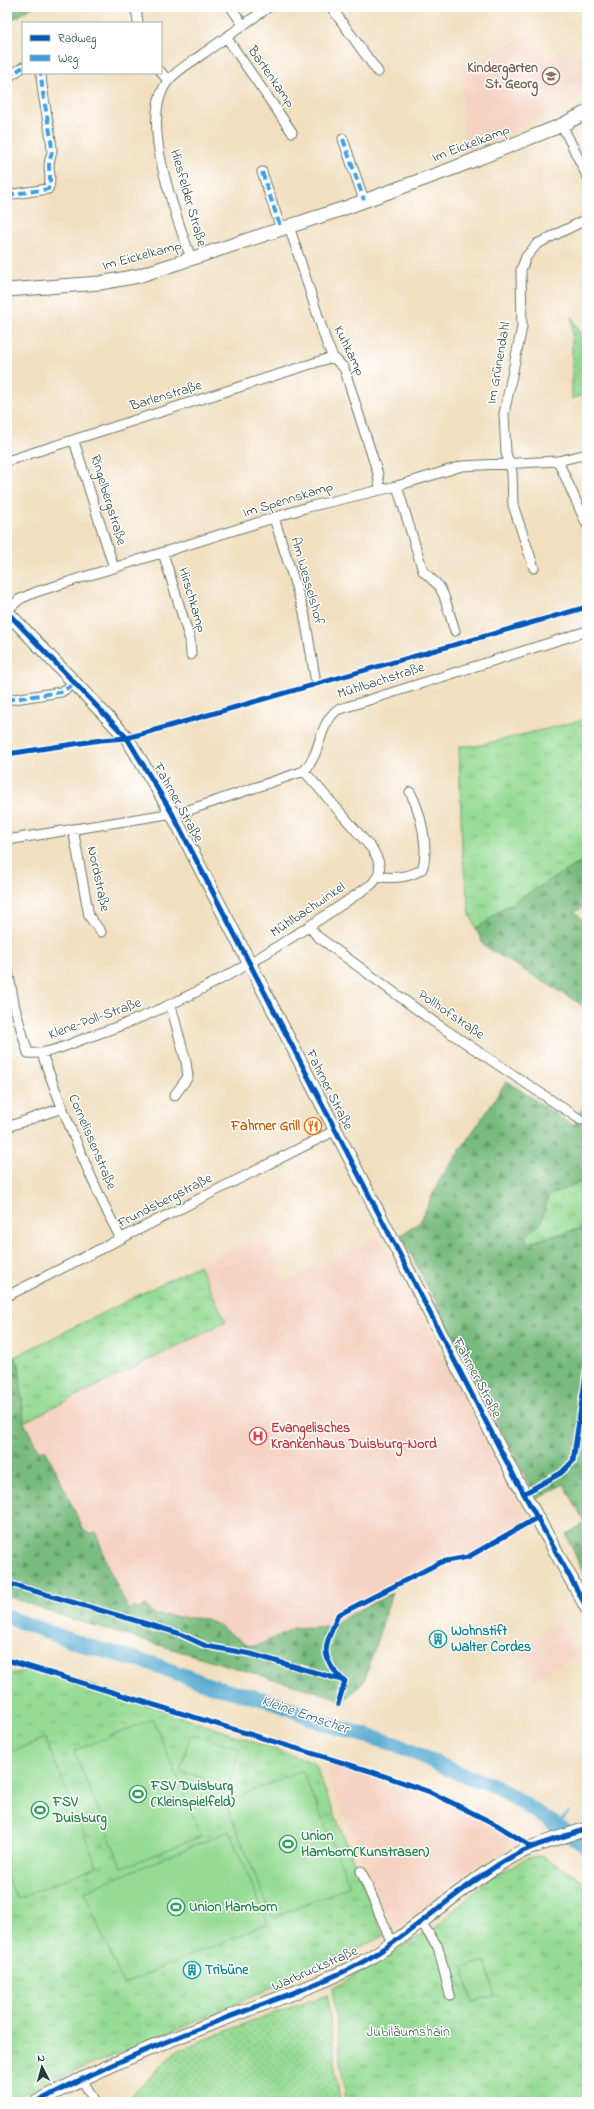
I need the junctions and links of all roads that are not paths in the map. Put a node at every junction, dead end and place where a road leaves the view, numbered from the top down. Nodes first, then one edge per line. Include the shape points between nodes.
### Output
1 (136, 7) edge
2 (231, 7) edge
3 (269, 7) edge
4 (331, 7) edge
5 (138, 22) edge
6 (243, 25) junction
7 (226, 37) junction
8 (22, 68) edge
9 (378, 72) dead end
10 (162, 73) edge
11 (41, 74) edge
12 (7, 78) edge
13 (168, 81) junction
14 (587, 112) edge
15 (562, 125) junction
16 (292, 132) dead end
17 (343, 139) dead end
18 (262, 172) dead end
19 (587, 176) edge
20 (7, 195) edge
21 (364, 200) junction
22 (587, 219) edge
23 (285, 228) junction
24 (191, 259) junction
25 (7, 290) edge
26 (332, 357) junction
27 (74, 441) junction
28 (587, 454) edge
29 (7, 461) edge
30 (558, 461) junction
31 (508, 463) junction
32 (397, 486) junction
33 (380, 489) junction
34 (274, 518) junction
35 (587, 525) edge
36 (163, 553) junction
37 (114, 568) junction
38 (534, 568) dead end
39 (7, 611) edge
40 (455, 631) dead end
41 (587, 631) edge
42 (191, 655) dead end
43 (316, 677) dead end
44 (74, 684) junction
45 (7, 700) edge
46 (304, 771) junction
47 (410, 792) dead end
48 (172, 813) junction
49 (73, 829) junction
50 (7, 840) edge
51 (378, 877) junction
52 (310, 927) junction
53 (101, 932) dead end
54 (250, 964) junction
55 (7, 966) edge
56 (8, 979) edge
57 (171, 1006) junction
58 (42, 1054) junction
59 (174, 1096) dead end
60 (62, 1108) junction
61 (582, 1120) dead end
62 (7, 1127) edge
63 (336, 1130) junction
64 (121, 1239) junction
65 (7, 1296) edge
66 (587, 1608) edge
67 (587, 1829) edge
68 (361, 1871) dead end
69 (422, 1924) junction
70 (392, 1943) junction
71 (450, 1995) dead end
72 (82, 2079) junction
73 (37, 2102) edge
74 (95, 2102) edge

1 - 5 street
2 - 6 street
3 - 6 street, Hiesfelder Straße
4 - 9 street
6 - 7 street, Hiesfelder Straße
7 - 13 street, Hiesfelder Straße via 175,73
7 - 16 street, Bartenkamp
8 - 12 street
10 - 13 street
11 - 20 street via 52,152 49,164 51,184 42,192
13 - 24 street, Hiesfelder Straße via 157,104 157,140 162,165
14 - 15 street, Im Eickelkamp
15 - 19 street
15 - 21 street, Im Eickelkamp
17 - 21 street
18 - 23 street
21 - 23 street, Im Eickelkamp
22 - 31 street, Im Grünendahl via 538,244 526,257 521,270 522,327 504,414
23 - 24 street, Im Eickelkamp
23 - 26 street, Kuhkamp
24 - 25 street, Im Eickelkamp via 119,281
26 - 27 street, Barlenstraße
26 - 33 street, Kuhkamp via 344,368 378,474
27 - 29 street, Barlenstraße
27 - 37 street, Ringelbergstraße
28 - 30 street, Im Spennskamp
30 - 31 street, Im Spennskamp
30 - 35 street
31 - 32 street, Im Spennskamp via 462,466
31 - 38 street, Im Grünendahl via 512,472 513,504
32 - 33 street, Im Spennskamp
32 - 40 street via 423,571 439,586
33 - 34 street, Im Spennskamp via 338,498
34 - 36 street, Im Spennskamp
34 - 43 street, Am Wesselshof via 304,612
36 - 37 street, Im Spennskamp
36 - 42 street, Hirschkamp via 190,640
37 - 39 street, Im Spennskamp via 20,598
39 - 44 street, Fahrner Straße
41 - 46 street, Mühlbachstraße via 337,710 325,722 313,759
44 - 45 street via 61,692
44 - 48 street, Fahrner Straße via 127,738
46 - 48 street via 186,811
46 - 51 street via 373,850 380,866
47 - 51 street via 418,806 421,819 425,861 422,869 406,877
48 - 49 street, Nordstraße
48 - 54 street, Fahrner Straße
49 - 50 street, Nordstraße
49 - 53 street, Nordstraße via 89,916
51 - 52 street, Mühlbachwinkel via 372,884
52 - 54 street, Mühlbachwinkel
52 - 61 street, Pollhofstraße via 317,936 434,1022
54 - 57 street, Klene-Poll-Straße
54 - 63 street, Fahrner Straße
55 - 56 street
56 - 58 street, Klene-Poll-Straße via 28,1054
57 - 58 street, Klene-Poll-Straße
57 - 59 street via 188,1077
58 - 60 street, Cornelissenstraße
60 - 62 street
60 - 64 street, Cornelissenstraße
63 - 64 street, Frundsbergstraße
63 - 66 street, Fahrner Straße via 514,1476
64 - 65 street, Frundsbergstraße
67 - 69 street, Warbruckstraße via 553,1839 508,1859 478,1878
68 - 70 street
69 - 70 street, Warbruckstraße
69 - 71 street via 438,1947
70 - 72 street, Warbruckstraße via 328,1979 163,2043
72 - 73 street, Warbruckstraße
72 - 74 street

